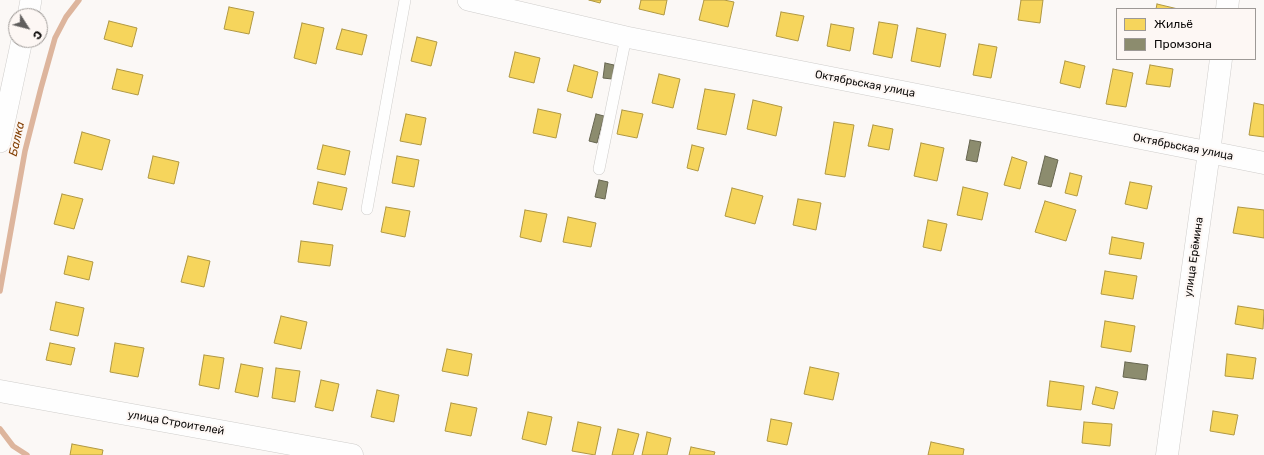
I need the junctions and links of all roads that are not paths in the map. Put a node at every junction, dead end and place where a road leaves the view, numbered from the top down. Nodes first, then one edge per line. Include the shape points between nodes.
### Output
1 (405, 0) edge
2 (468, 0) edge
3 (626, 37) junction
4 (20, 48) edge
5 (1221, 60) edge
6 (0, 142) edge
7 (1209, 152) junction
8 (1264, 162) edge
9 (599, 169) dead end
10 (366, 209) dead end
11 (0, 391) edge
12 (352, 455) edge
13 (1167, 455) edge

1 - 10 lane
2 - 3 street, Октябрьская улица
3 - 7 street, Октябрьская улица
3 - 9 lane
4 - 6 street
5 - 7 street, улица Ерёмина
7 - 8 street, Октябрьская улица
7 - 13 street, улица Ерёмина
11 - 12 street, улица Строителей

